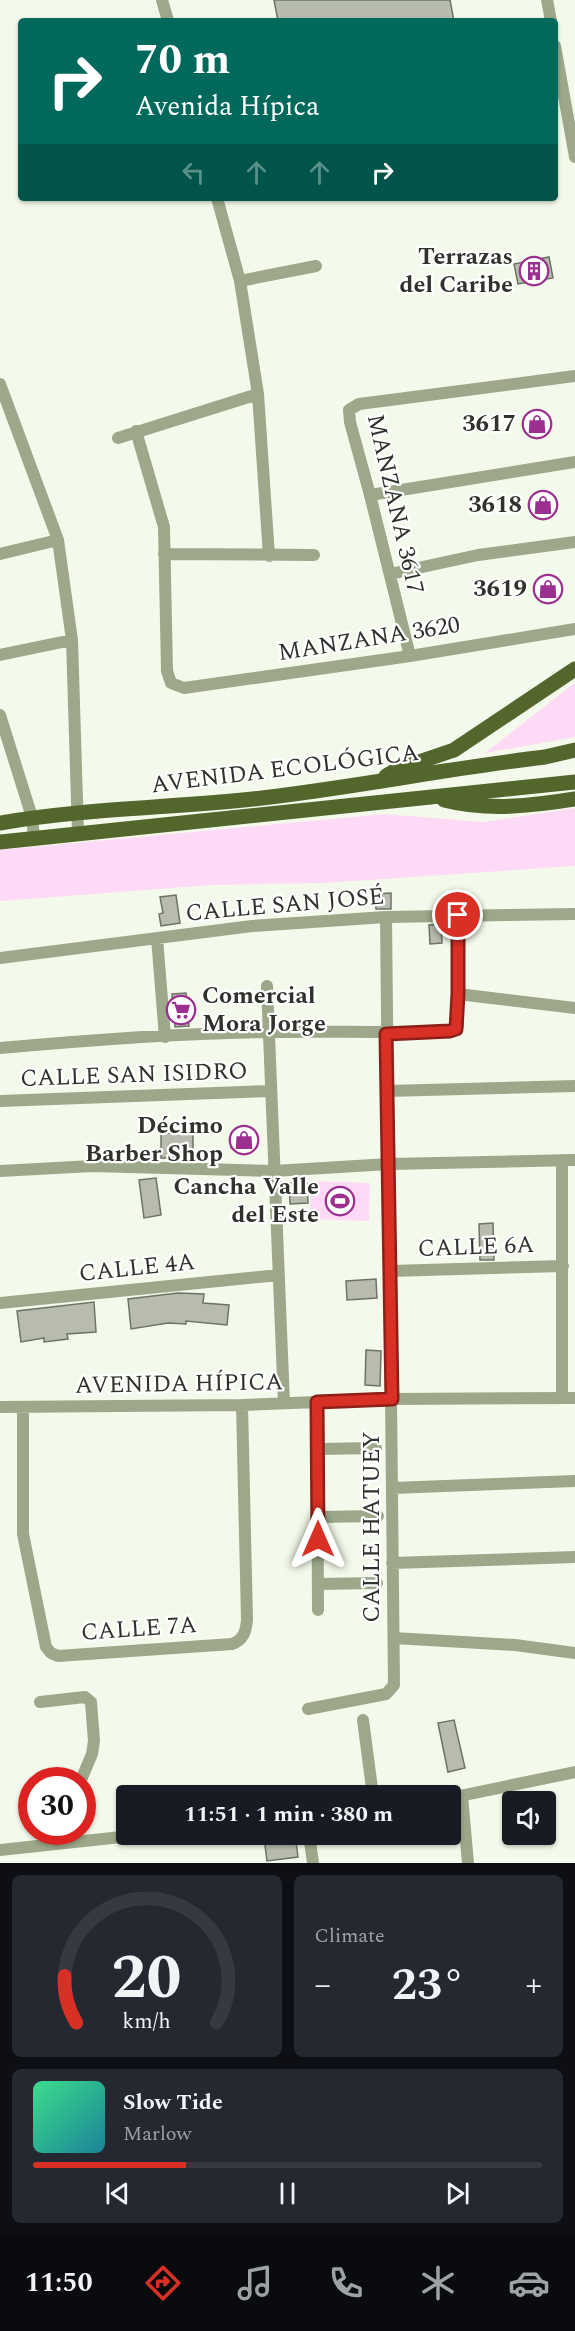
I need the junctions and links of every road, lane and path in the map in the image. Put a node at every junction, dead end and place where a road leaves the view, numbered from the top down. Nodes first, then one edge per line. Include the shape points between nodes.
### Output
1 (162, 0) edge
2 (547, 0) edge
3 (167, 18) edge
4 (550, 18) edge
5 (558, 63) edge
6 (575, 157) edge
7 (218, 201) edge
8 (316, 266) dead end
9 (240, 281) junction
10 (575, 376) edge
11 (0, 384) edge
12 (258, 394) junction
13 (6, 414) edge
14 (136, 431) junction
15 (118, 438) dead end
16 (575, 462) edge
17 (370, 495) junction
18 (58, 540) junction
19 (575, 542) edge
20 (0, 554) edge
21 (164, 554) junction
22 (314, 555) dead end
23 (269, 556) junction
24 (390, 574) junction
25 (575, 629) edge
26 (72, 640) junction
27 (0, 655) edge
28 (410, 656) junction
29 (575, 669) edge
30 (0, 715) edge
31 (575, 750) edge
32 (376, 782) junction
33 (575, 782) edge
34 (432, 797) junction
35 (575, 799) edge
36 (78, 812) junction
37 (32, 817) junction
38 (0, 823) edge
39 (78, 833) junction
40 (34, 838) junction
41 (0, 842) edge
42 (575, 914) edge
43 (458, 915) junction
44 (386, 917) junction
45 (157, 938) junction
46 (0, 958) edge
47 (267, 986) dead end
48 (458, 994) junction
49 (575, 1008) edge
50 (267, 1032) junction
51 (386, 1034) junction
52 (165, 1037) junction
53 (0, 1048) edge
54 (575, 1086) edge
55 (270, 1091) junction
56 (387, 1091) junction
57 (0, 1101) edge
58 (568, 1160) edge
59 (389, 1164) junction
60 (0, 1171) edge
61 (274, 1171) junction
62 (563, 1266) junction
63 (390, 1271) junction
64 (278, 1275) junction
65 (0, 1303) edge
66 (568, 1398) edge
67 (392, 1399) junction
68 (317, 1402) junction
69 (284, 1403) junction
70 (242, 1405) junction
71 (0, 1407) edge
72 (23, 1408) junction
73 (376, 1448) dead end
74 (317, 1449) junction
75 (575, 1480) edge
76 (393, 1488) junction
77 (378, 1516) dead end
78 (318, 1517) junction
79 (575, 1557) edge
80 (392, 1563) junction
81 (377, 1583) dead end
82 (318, 1584) junction
83 (318, 1610) dead end
84 (394, 1638) junction
85 (575, 1653) edge
86 (40, 1702) dead end
87 (308, 1709) dead end
88 (363, 1720) dead end
89 (86, 1767) edge
90 (575, 1772) edge
91 (372, 1785) edge
92 (461, 1796) edge
93 (461, 1824) edge
94 (116, 1835) edge
95 (96, 1836) edge
96 (28, 1845) edge
97 (311, 1845) edge
98 (0, 1850) edge
99 (313, 1863) edge
100 (468, 1863) edge

1 - 3 street
2 - 4 street
5 - 6 street
7 - 9 street
8 - 9 street
9 - 12 street
10 - 17 street, MANZANA 3617 via 359,404 349,410 350,422
11 - 13 street
12 - 14 street
12 - 23 street
13 - 18 street
14 - 15 street
14 - 21 street via 164,527
16 - 17 street
17 - 24 street, MANZANA 3617
18 - 20 street
18 - 26 street
19 - 24 street via 478,555
21 - 23 street
21 - 28 street, MANZANA 3620 via 167,671 171,683 184,688
22 - 23 street
24 - 28 street, MANZANA 3617
25 - 28 street, MANZANA 3620
26 - 27 street
26 - 36 street
29 - 32 main road via 454,750 398,769
30 - 37 street
31 - 32 main road, AVENIDA ECOLÓGICA
32 - 36 main road, AVENIDA ECOLÓGICA via 194,805
33 - 34 main road, AVENIDA ECOLÓGICA
34 - 35 main road via 464,805 500,807
34 - 39 main road, AVENIDA ECOLÓGICA
36 - 37 main road, AVENIDA ECOLÓGICA
36 - 39 street
37 - 38 main road, AVENIDA ECOLÓGICA
37 - 40 street
39 - 40 main road, AVENIDA ECOLÓGICA
40 - 41 main road, AVENIDA ECOLÓGICA
42 - 43 street, CALLE SAN JOSÉ
43 - 44 street, CALLE SAN JOSÉ
43 - 48 street
44 - 45 street, CALLE SAN JOSÉ via 252,926
44 - 51 street, CALLE HATUEY
45 - 46 street, CALLE SAN JOSÉ
45 - 52 street
47 - 50 street
48 - 49 street
48 - 51 street via 456,1029
50 - 51 street
50 - 52 street
50 - 55 street
51 - 56 street, CALLE HATUEY
52 - 53 street
54 - 56 street
55 - 57 street, CALLE SAN ISIDRO
55 - 61 street
56 - 59 street, CALLE HATUEY
58 - 59 street
58 - 62 street
59 - 61 street
59 - 63 street, CALLE HATUEY
60 - 61 street via 92,1166
61 - 64 street
62 - 63 street, CALLE 6A
62 - 66 street
63 - 67 street, CALLE HATUEY
64 - 65 street, CALLE 4A
64 - 69 street
66 - 67 street, AVENIDA HÍPICA
67 - 68 street, AVENIDA HÍPICA
67 - 76 street, CALLE HATUEY
68 - 69 street, AVENIDA HÍPICA
68 - 74 street
69 - 70 street, AVENIDA HÍPICA
70 - 72 street, AVENIDA HÍPICA
70 - 72 street, CALLE 7A via 247,1620 243,1636 232,1644 58,1656 46,1647 23,1534
71 - 72 street, AVENIDA HÍPICA
73 - 74 street
74 - 78 street
75 - 76 street
76 - 80 street, CALLE HATUEY
77 - 78 street
78 - 82 street
79 - 80 street
80 - 84 street, CALLE HATUEY
81 - 82 street
82 - 83 street
84 - 85 street via 515,1645
84 - 87 street, CALLE HATUEY via 391,1690
86 - 89 street via 85,1696 91,1702 94,1741
88 - 91 street
90 - 92 street
93 - 100 street
94 - 95 street
96 - 98 street
97 - 99 street

